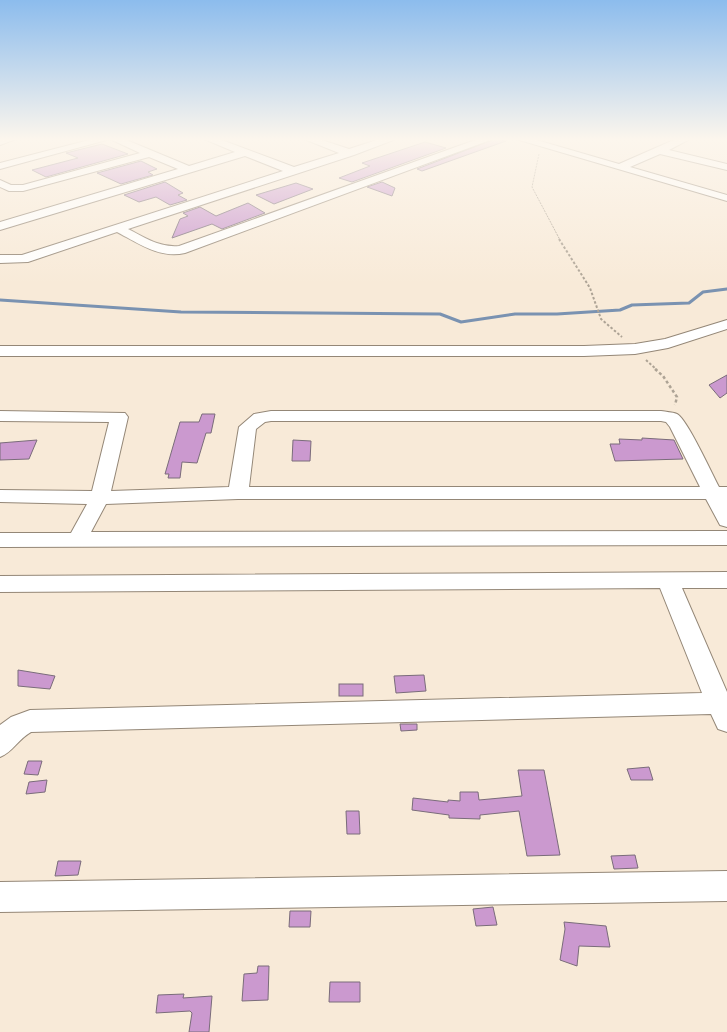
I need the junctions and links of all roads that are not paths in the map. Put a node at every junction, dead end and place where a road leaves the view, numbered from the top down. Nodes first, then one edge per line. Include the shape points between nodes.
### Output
1 (7, 187) edge
2 (26, 187) edge
3 (131, 187) edge
4 (245, 187) edge
5 (355, 187) edge
6 (689, 187) edge
7 (727, 198) edge
8 (0, 226) edge
9 (118, 229) junction
10 (0, 258) edge
11 (727, 324) edge
12 (0, 351) edge
13 (0, 416) edge
14 (238, 493) junction
15 (721, 493) edge
16 (0, 496) edge
17 (100, 498) junction
18 (727, 520) edge
19 (727, 538) edge
20 (0, 540) edge
21 (77, 540) junction
22 (667, 580) junction
23 (727, 580) edge
24 (0, 584) edge
25 (723, 712) edge
26 (0, 745) edge
27 (727, 886) edge
28 (0, 897) edge

1 - 2 street
3 - 8 street
4 - 9 street
5 - 9 street via 181,250 165,251
6 - 7 street
9 - 10 street via 23,259
11 - 12 street via 668,343 635,349
13 - 17 street via 119,417
14 - 15 street
14 - 15 street via 248,427 253,421 270,416 661,416 672,418
14 - 17 street
15 - 18 street
16 - 17 street
17 - 21 street
19 - 21 street
20 - 21 street
22 - 23 street
22 - 24 street
22 - 25 street
25 - 26 street via 30,721 17,725
27 - 28 street

